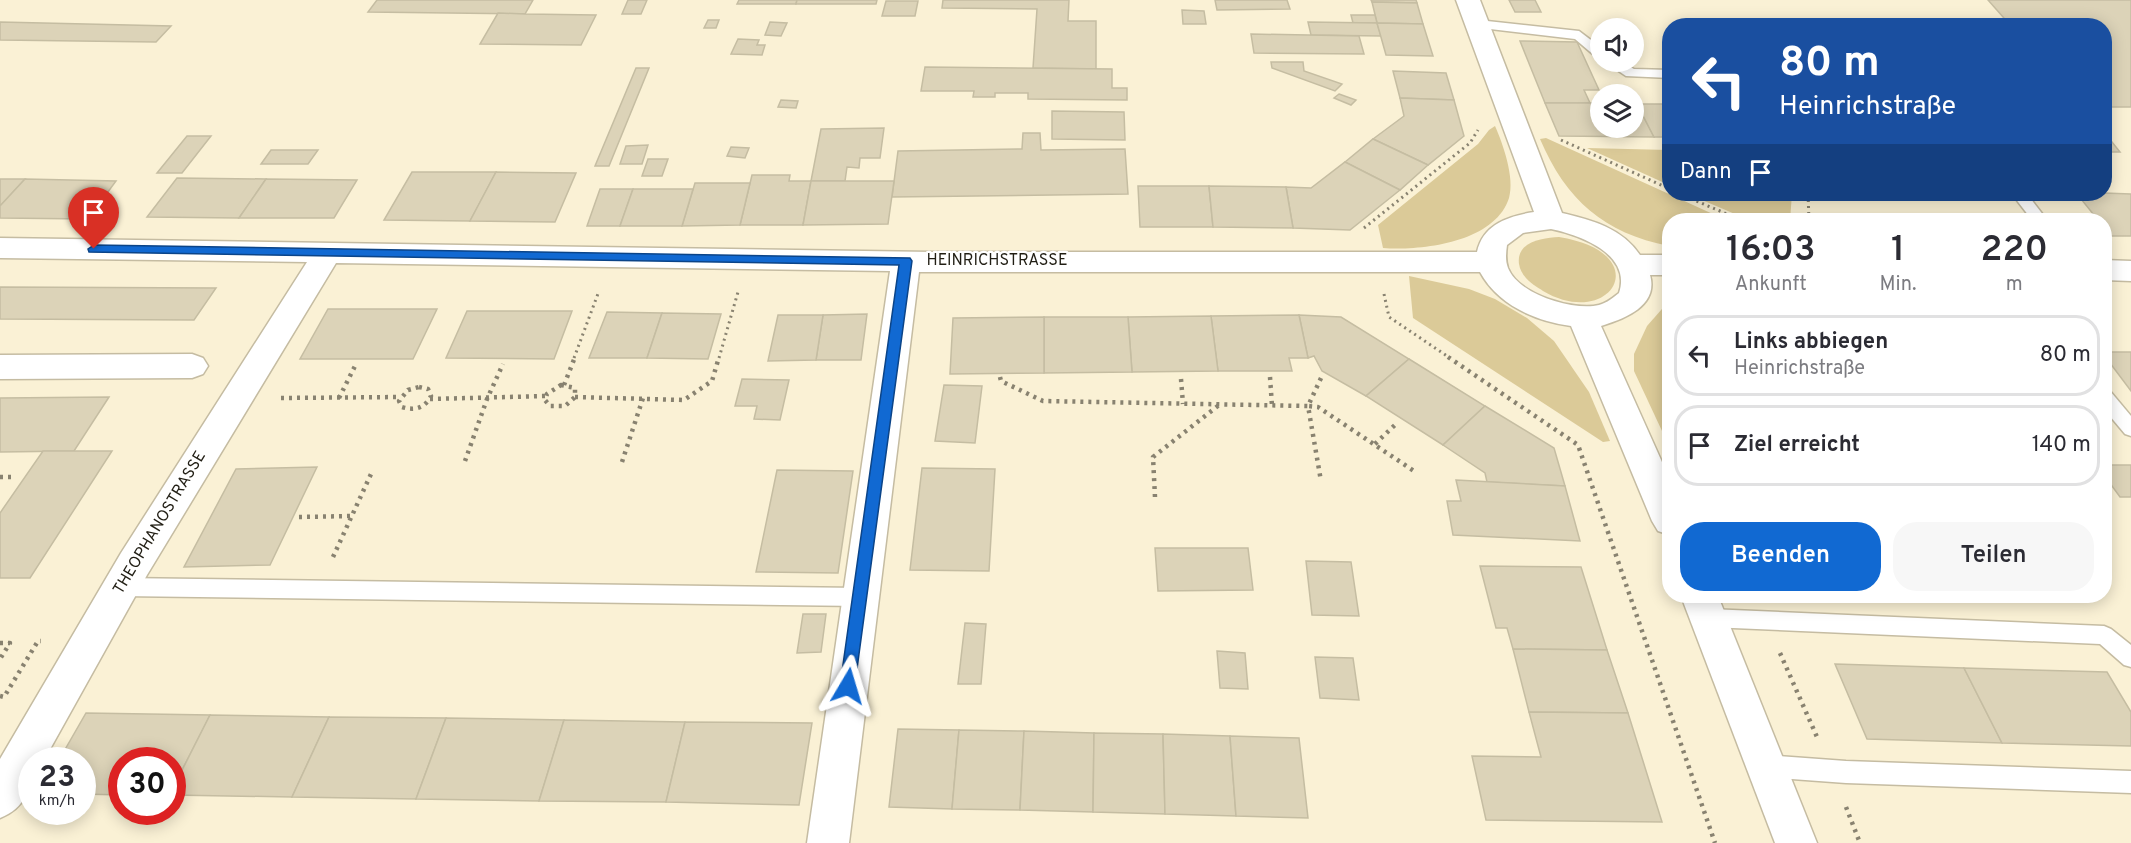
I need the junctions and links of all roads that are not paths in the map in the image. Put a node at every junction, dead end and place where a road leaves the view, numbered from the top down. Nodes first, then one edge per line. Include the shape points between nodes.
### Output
1 (1468, 0) edge
2 (1478, 24) junction
3 (1590, 44) edge
4 (1629, 72) edge
5 (1662, 74) edge
6 (2025, 201) edge
7 (2034, 213) edge
8 (1551, 220) junction
9 (0, 248) edge
10 (328, 252) junction
11 (906, 261) junction
12 (1491, 262) junction
13 (1633, 265) junction
14 (1662, 265) edge
15 (2112, 270) edge
16 (2131, 271) edge
17 (1582, 317) junction
18 (192, 366) dead end
19 (0, 367) edge
20 (2112, 406) edge
21 (2131, 429) edge
22 (1662, 502) edge
23 (121, 587) junction
24 (860, 597) junction
25 (1705, 607) edge
26 (2131, 658) edge
27 (1766, 766) junction
28 (2131, 782) edge
29 (0, 798) edge
30 (828, 843) edge
31 (1796, 843) edge

1 - 2 street
2 - 3 lane via 1579,35
2 - 8 street
4 - 5 lane
6 - 7 lane
8 - 12 street via 1513,226 1499,235 1491,248
8 - 13 street via 1601,235
9 - 10 street, HEINRICHSTRASSE
10 - 11 street, HEINRICHSTRASSE
10 - 23 street, THEOPHANOSTRASSE
11 - 12 street, HEINRICHSTRASSE
11 - 24 street
12 - 17 street via 1498,278 1532,306
13 - 14 street
13 - 17 street via 1637,284 1629,302 1610,313
15 - 16 street
17 - 22 street
18 - 19 street
20 - 21 lane
23 - 24 lane
23 - 29 street, THEOPHANOSTRASSE
24 - 30 street
25 - 26 lane via 1767,621 2104,635
25 - 27 street
27 - 28 lane
27 - 31 street

